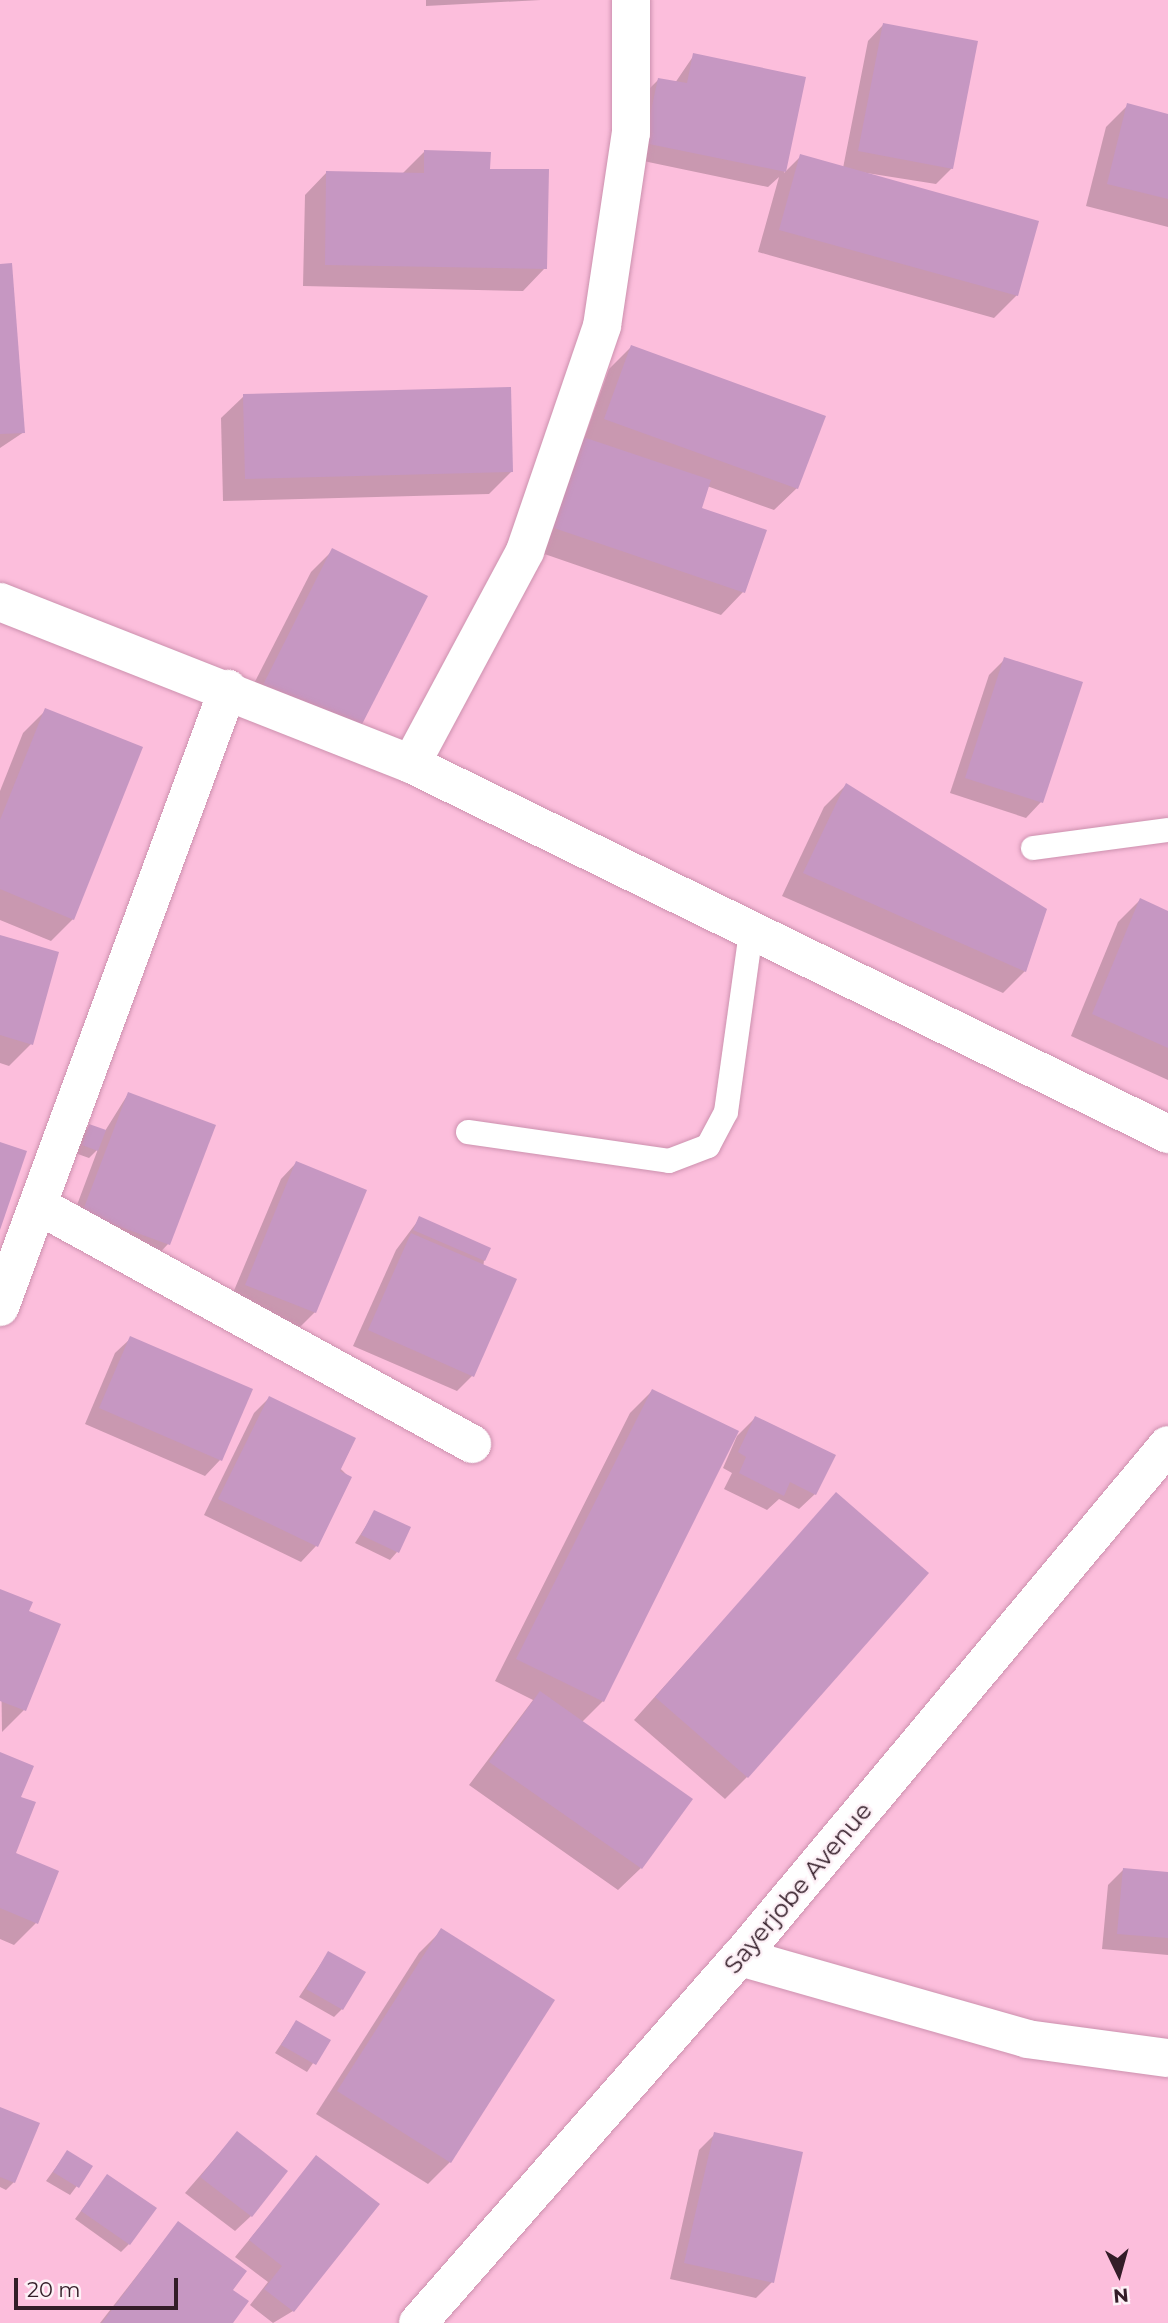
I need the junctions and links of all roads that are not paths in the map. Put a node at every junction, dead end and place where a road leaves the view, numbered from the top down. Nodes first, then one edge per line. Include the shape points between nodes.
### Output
1 (631, 0) edge
2 (0, 602) edge
3 (228, 689) junction
4 (411, 764) junction
5 (1168, 830) edge
6 (1033, 848) dead end
7 (751, 931) junction
8 (468, 1132) dead end
9 (1168, 1134) edge
10 (40, 1207) junction
11 (0, 1307) edge
12 (472, 1444) dead end
13 (1168, 1445) edge
14 (740, 1957) junction
15 (1168, 2058) edge
16 (418, 2323) edge

1 - 4 street via 631,133 602,326 525,551
2 - 3 street
3 - 4 street
3 - 10 street
4 - 7 street
5 - 6 lane
7 - 8 lane via 726,1112 708,1146 669,1161
7 - 9 street
10 - 11 street
10 - 12 street
13 - 14 street, Sayerjobe Avenue
14 - 15 street via 1027,2039
14 - 16 street, Sayerjobe Avenue

